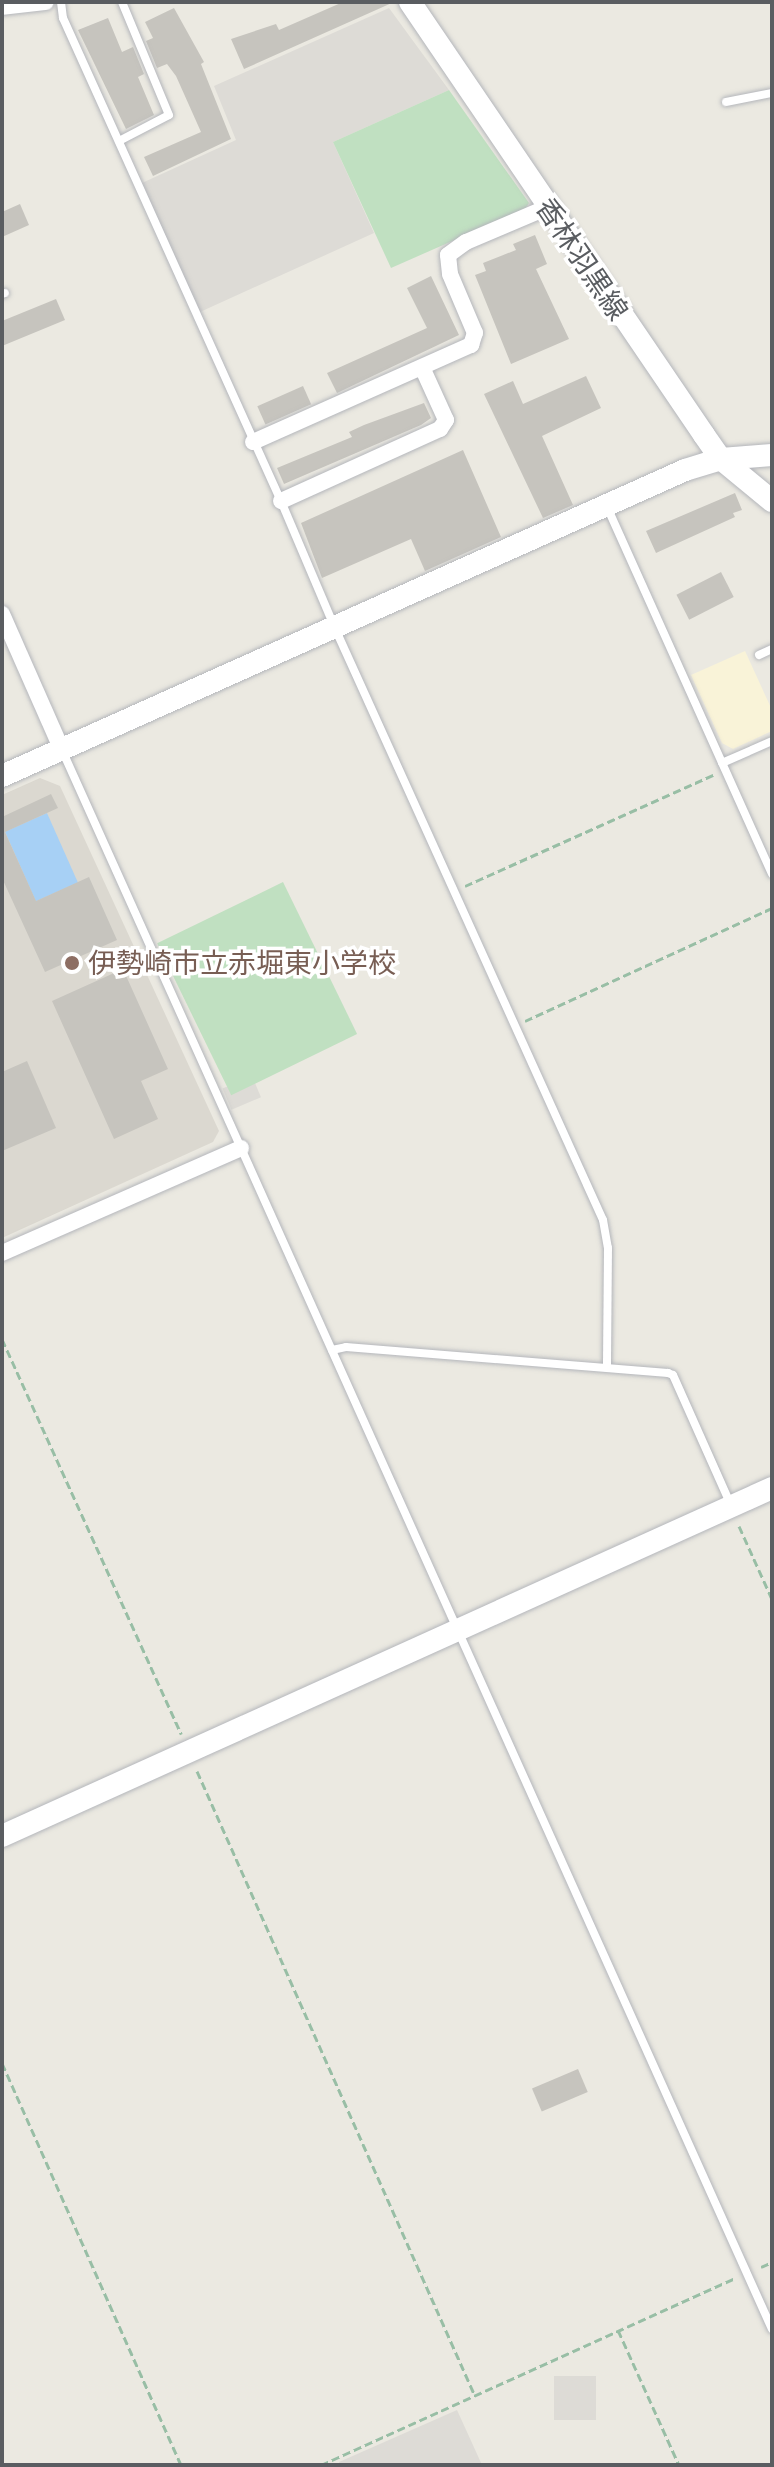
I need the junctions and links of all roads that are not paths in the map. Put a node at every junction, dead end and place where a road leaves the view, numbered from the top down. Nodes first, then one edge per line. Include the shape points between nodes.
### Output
1 (46, 2) edge
2 (61, 2) edge
3 (122, 2) edge
4 (410, 2) edge
5 (2, 7) edge
6 (772, 93) edge
7 (726, 102) dead end
8 (119, 141) junction
9 (548, 207) junction
10 (422, 367) junction
11 (253, 442) junction
12 (772, 455) edge
13 (721, 459) junction
14 (281, 501) junction
15 (772, 501) edge
16 (606, 504) junction
17 (2, 614) edge
18 (334, 626) junction
19 (772, 649) edge
20 (759, 655) dead end
21 (772, 741) edge
22 (62, 750) junction
23 (724, 766) junction
24 (2, 776) edge
25 (772, 874) edge
26 (241, 1148) junction
27 (2, 1253) edge
28 (332, 1350) junction
29 (607, 1365) junction
30 (772, 1488) edge
31 (731, 1505) junction
32 (458, 1632) junction
33 (2, 1836) edge
34 (772, 2329) edge

1 - 5 street
2 - 8 lane via 63,18
3 - 8 lane via 169,115
4 - 9 street, 香林羽黒線
6 - 7 lane
8 - 11 lane
9 - 10 street via 448,255 475,338 471,345
9 - 13 street, 香林羽黒線
10 - 11 street
10 - 14 street via 446,420 440,429
11 - 14 lane
12 - 13 street
13 - 15 street, 香林羽黒線
13 - 16 street
14 - 18 lane
16 - 18 street
16 - 23 lane
17 - 22 street
18 - 22 street
18 - 29 lane via 603,1220 608,1248
19 - 20 lane
21 - 23 lane
22 - 24 street
22 - 26 lane
23 - 25 lane
26 - 27 street
26 - 28 lane
28 - 29 lane
28 - 32 lane
29 - 31 lane via 673,1375
30 - 31 street
31 - 32 street
32 - 33 street
32 - 34 lane

